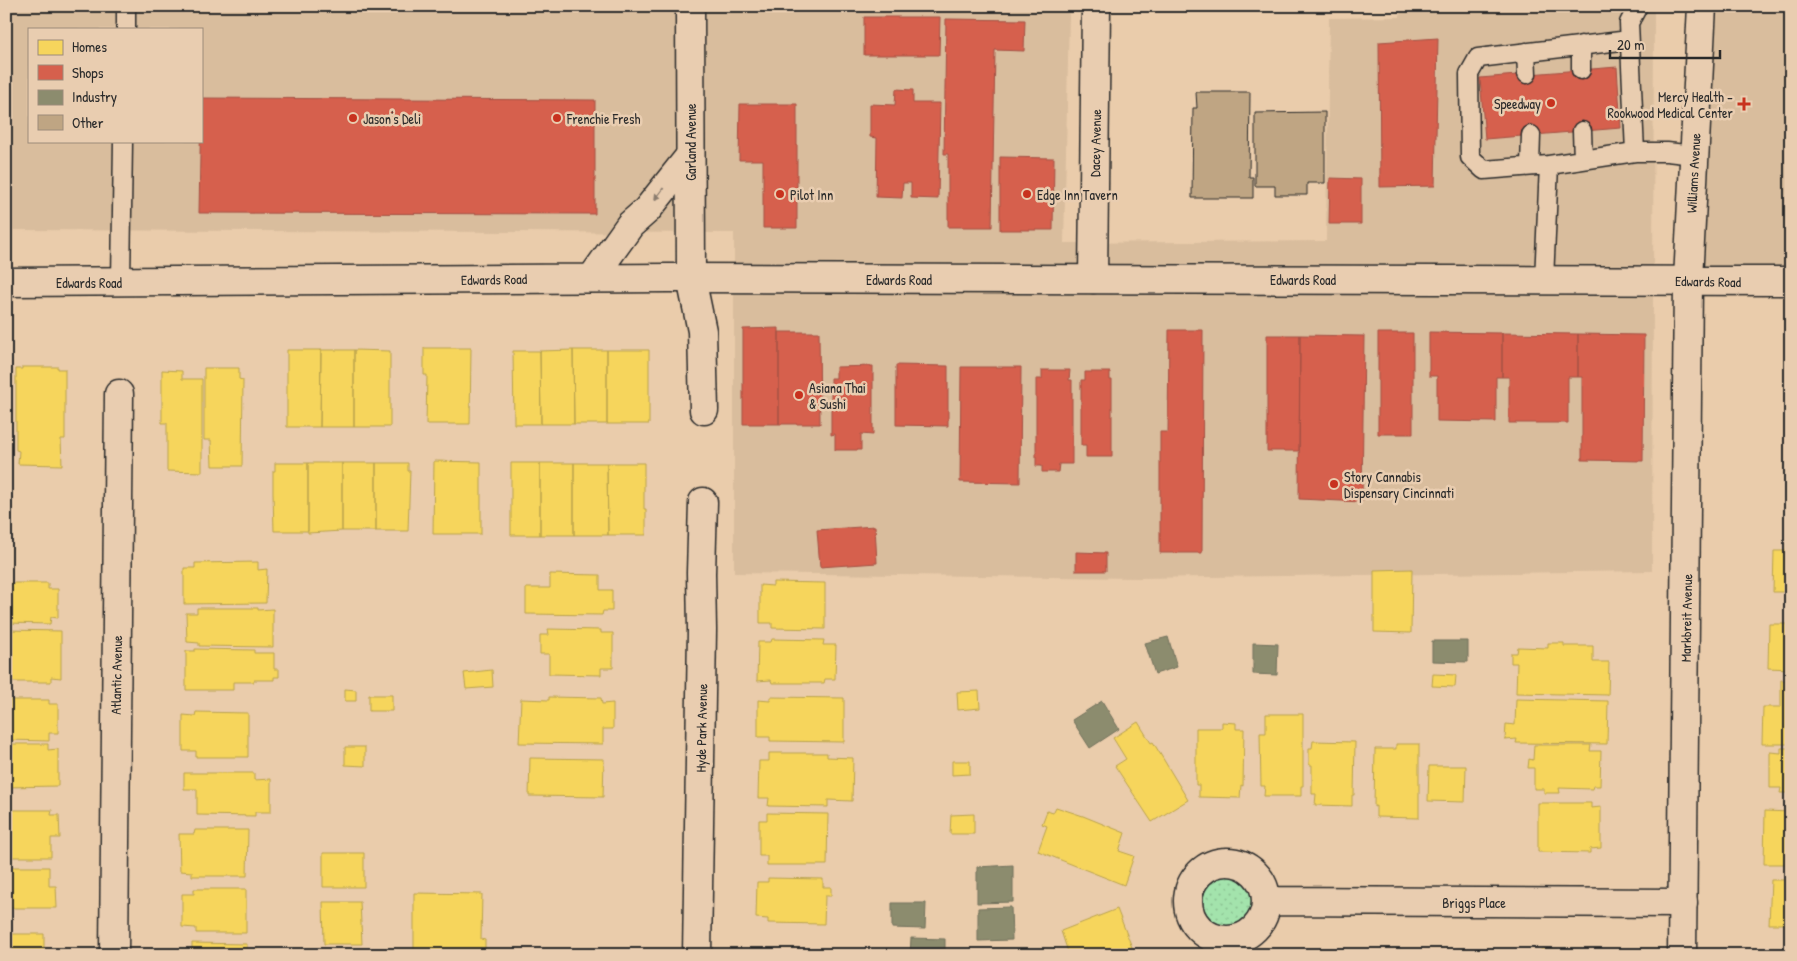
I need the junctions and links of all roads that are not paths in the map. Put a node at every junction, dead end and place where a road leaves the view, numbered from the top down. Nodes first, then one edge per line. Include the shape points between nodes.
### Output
1 (126, 6) edge
2 (690, 6) edge
3 (1096, 6) edge
4 (1638, 6) edge
5 (1702, 6) edge
6 (126, 28) edge
7 (1629, 40) junction
8 (1581, 45) junction
9 (1526, 52) junction
10 (1581, 70) dead end
11 (1527, 74) dead end
12 (1582, 131) dead end
13 (1531, 135) dead end
14 (123, 142) edge
15 (1635, 152) junction
16 (1694, 155) junction
17 (690, 156) junction
18 (1583, 160) junction
19 (1549, 165) junction
20 (1530, 166) junction
21 (592, 278) junction
22 (691, 278) junction
23 (1094, 279) junction
24 (1544, 280) junction
25 (1688, 280) junction
26 (1791, 281) edge
27 (6, 282) edge
28 (121, 282) junction
29 (119, 394) dead end
30 (704, 410) dead end
31 (703, 502) dead end
32 (1266, 901) dead end
33 (1683, 903) junction
34 (114, 955) edge
35 (697, 955) edge
36 (1682, 955) edge

1 - 6 lane
2 - 17 street, Garland Avenue
3 - 23 street, Dacey Avenue
4 - 7 lane via 1629,24
5 - 16 street, Williams Avenue
7 - 8 lane
7 - 15 lane
8 - 9 lane
8 - 10 lane
9 - 11 lane
9 - 20 lane via 1478,58 1469,74 1470,157 1484,170
12 - 18 lane
13 - 20 lane
14 - 28 lane
15 - 16 lane
15 - 18 lane
16 - 25 street, Williams Avenue
17 -> 21 street via 647,210 630,225
17 - 22 street, Garland Avenue
18 - 19 lane
19 - 20 lane
19 - 24 lane
21 - 22 street, Edwards Road
21 - 28 street, Edwards Road
22 - 23 street, Edwards Road
22 - 30 street via 702,331
23 - 24 street, Edwards Road
24 - 25 street, Edwards Road
25 - 26 street, Edwards Road
25 - 33 street, Markbreit Avenue
27 - 28 street, Edwards Road
29 - 34 street, Atlantic Avenue
31 - 35 street, Hyde Park Avenue
32 - 33 street, Briggs Place
33 - 36 street, Markbreit Avenue

